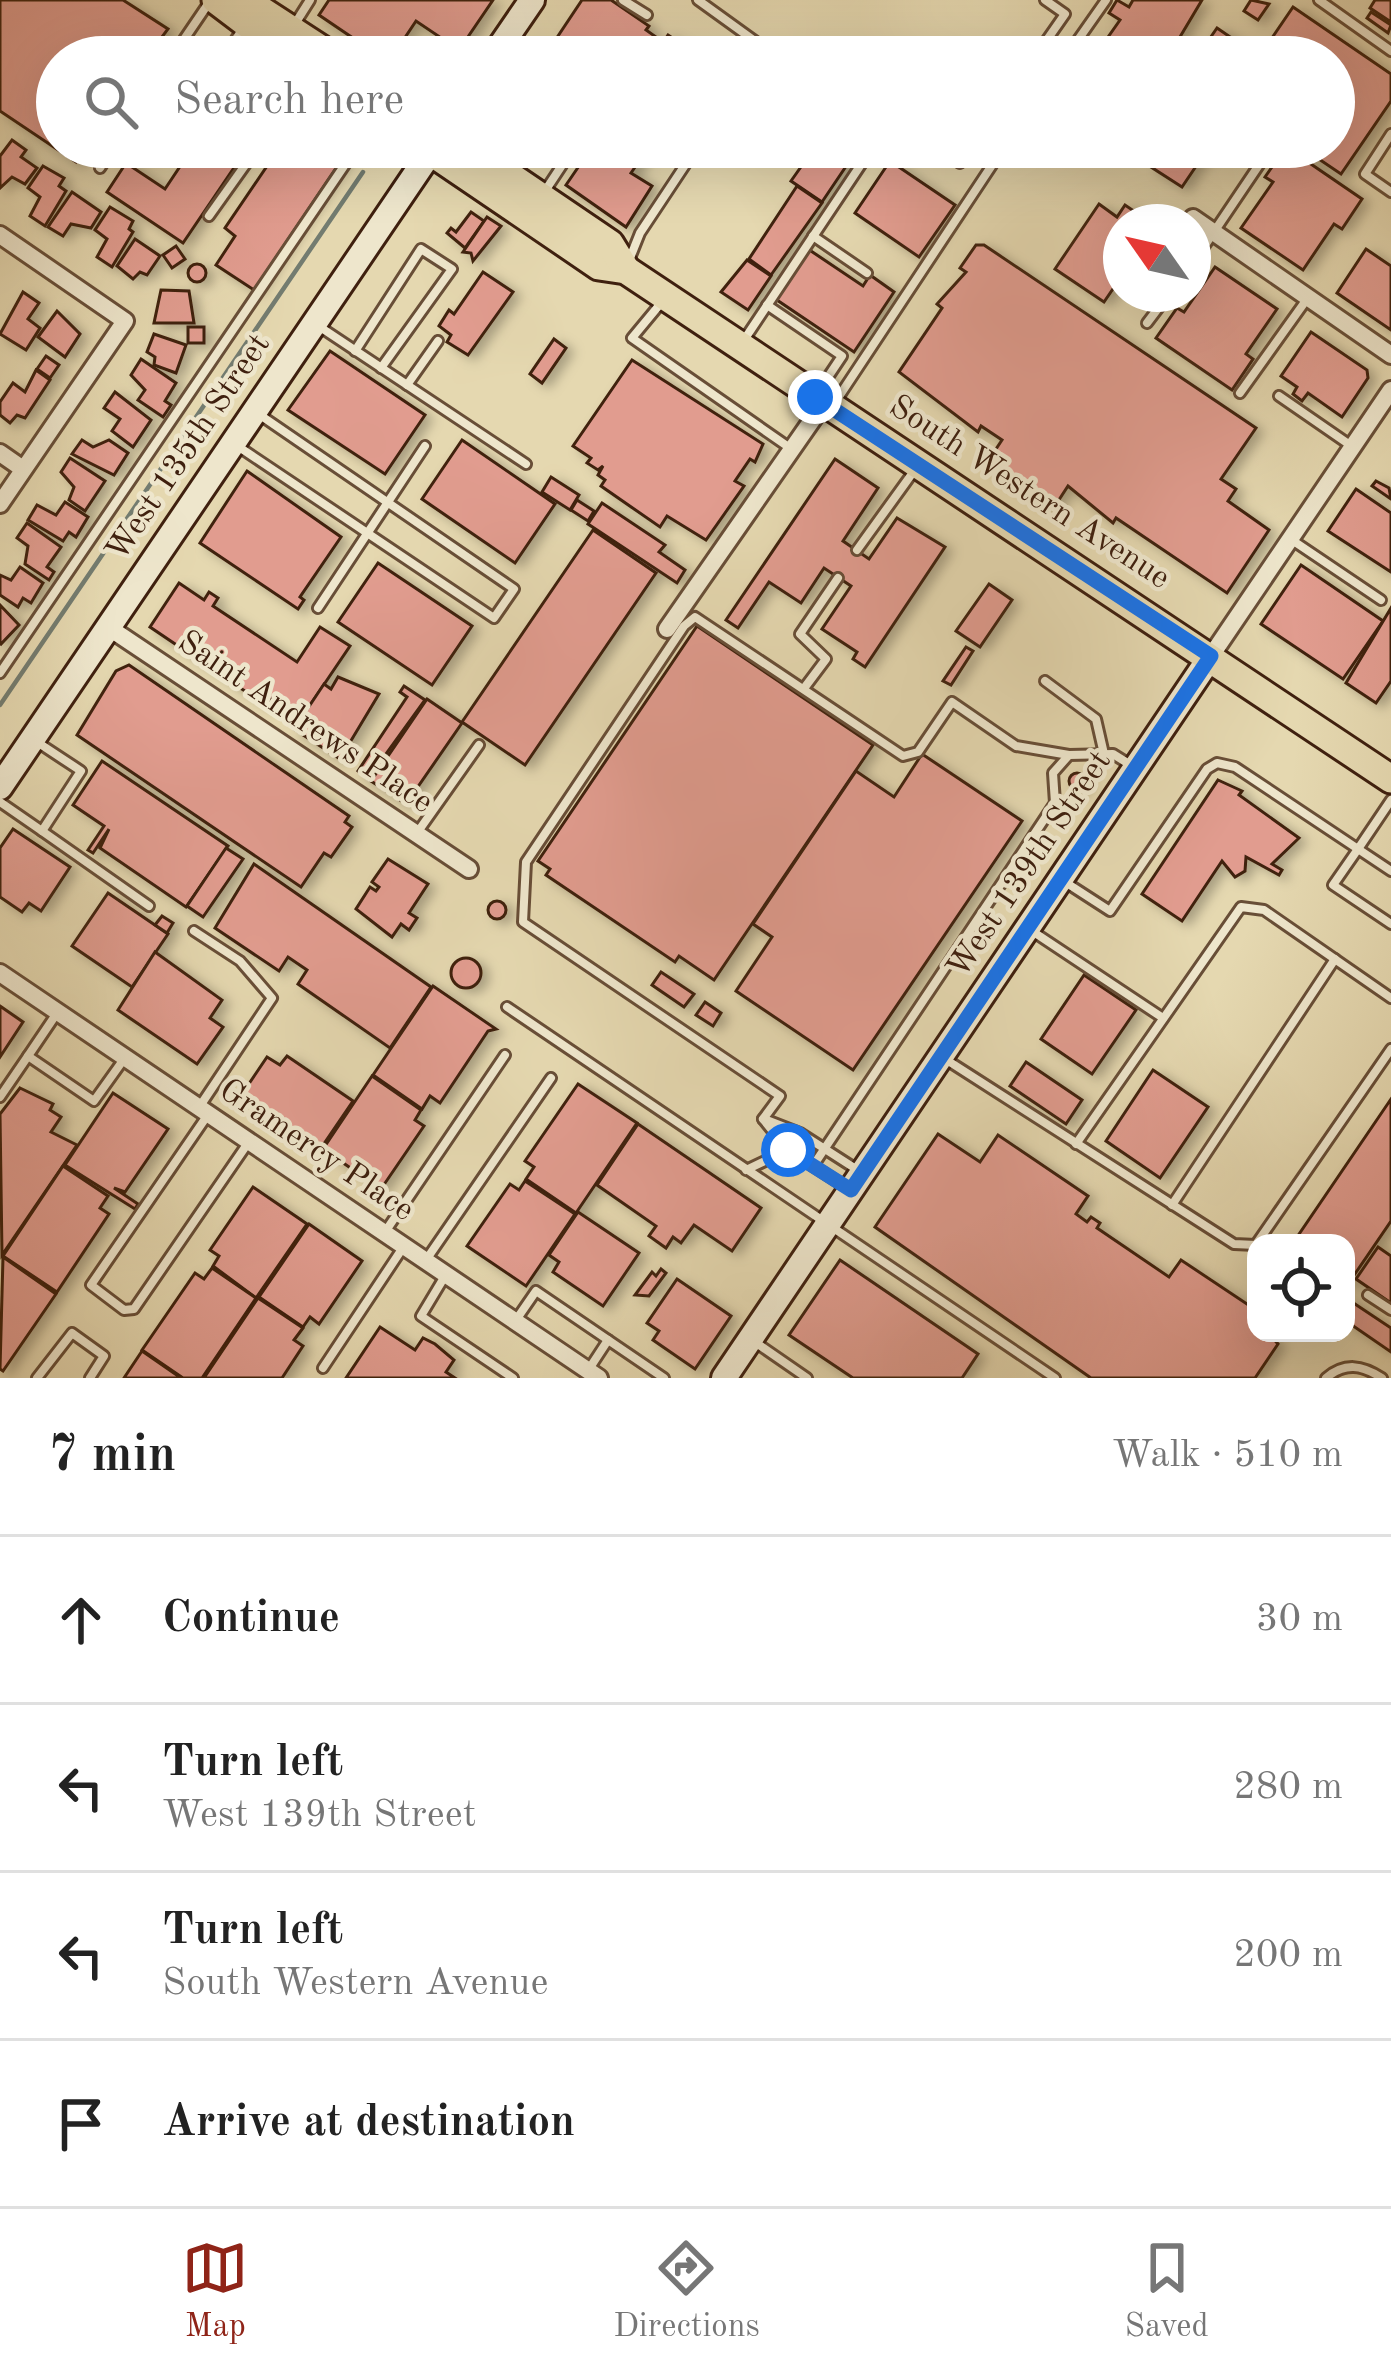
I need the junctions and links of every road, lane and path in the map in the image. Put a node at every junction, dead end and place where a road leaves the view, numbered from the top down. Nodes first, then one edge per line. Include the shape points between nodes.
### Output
1 (213, 0) edge
2 (310, 0) edge
3 (532, 0) edge
4 (623, 0) edge
5 (698, 0) edge
6 (1045, 0) edge
7 (1106, 0) edge
8 (1319, 0) edge
9 (245, 13) edge
10 (647, 15) dead end
11 (292, 28) junction
12 (187, 36) edge
13 (269, 36) edge
14 (303, 36) edge
15 (513, 36) edge
16 (748, 36) edge
17 (1049, 36) edge
18 (1081, 36) edge
19 (1391, 51) edge
20 (1391, 134) edge
21 (243, 168) edge
22 (342, 168) edge
23 (417, 168) edge
24 (459, 168) edge
25 (497, 168) edge
26 (560, 168) edge
27 (683, 168) edge
28 (859, 168) edge
29 (989, 168) edge
30 (1257, 168) edge
31 (1391, 192) edge
32 (541, 198) junction
33 (209, 216) dead end
34 (1211, 231) edge
35 (1214, 233) junction
36 (0, 235) edge
37 (813, 236) junction
38 (1211, 237) edge
39 (626, 270) junction
40 (867, 273) dead end
41 (666, 296) junction
42 (1308, 297) junction
43 (766, 305) junction
44 (1155, 312) edge
45 (314, 323) junction
46 (1147, 323) dead end
47 (438, 340) dead end
48 (740, 347) junction
49 (355, 351) junction
50 (1391, 355) edge
51 (381, 368) junction
52 (407, 385) junction
53 (1391, 390) edge
54 (1240, 393) dead end
55 (1279, 396) dead end
56 (824, 403) junction
57 (254, 411) junction
58 (232, 443) junction
59 (425, 446) dead end
60 (1352, 446) junction
61 (791, 448) junction
62 (0, 453) edge
63 (526, 464) dead end
64 (919, 464) junction
65 (23, 469) junction
66 (388, 502) junction
67 (0, 504) edge
68 (368, 532) junction
69 (1287, 537) junction
70 (857, 550) dead end
71 (838, 578) dead end
72 (1382, 601) dead end
73 (318, 608) dead end
74 (108, 627) junction
75 (667, 629) dead end
76 (1211, 656) junction
77 (0, 673) edge
78 (1045, 681) dead end
79 (805, 687) junction
80 (32, 739) junction
81 (479, 746) dead end
82 (1104, 754) junction
83 (1069, 755) junction
84 (1136, 767) junction
85 (1391, 778) edge
86 (0, 787) edge
87 (1391, 800) edge
88 (0, 802) edge
89 (42, 831) junction
90 (417, 834) junction
91 (1358, 849) junction
92 (469, 869) dead end
93 (1391, 871) edge
94 (1060, 879) junction
95 (149, 906) dead end
96 (1391, 924) edge
97 (194, 931) dead end
98 (1037, 934) junction
99 (1335, 959) junction
100 (0, 973) edge
101 (1391, 998) edge
102 (507, 1006) dead end
103 (58, 1012) junction
104 (1163, 1018) junction
105 (1391, 1049) edge
106 (505, 1055) dead end
107 (28, 1056) junction
108 (941, 1056) junction
109 (125, 1057) junction
110 (550, 1078) dead end
111 (0, 1096) edge
112 (204, 1111) junction
113 (764, 1119) junction
114 (249, 1142) junction
115 (1076, 1144) junction
116 (825, 1149) junction
117 (788, 1150) junction
118 (813, 1166) junction
119 (744, 1170) junction
120 (856, 1182) junction
121 (1172, 1205) junction
122 (826, 1226) junction
123 (384, 1233) junction
124 (1264, 1234) edge
125 (1247, 1244) edge
126 (404, 1246) junction
127 (426, 1261) junction
128 (446, 1275) junction
129 (1368, 1295) dead end
130 (1391, 1310) edge
131 (515, 1322) junction
132 (750, 1339) junction
133 (608, 1340) junction
134 (323, 1368) dead end
135 (592, 1375) edge
136 (37, 1378) edge
137 (90, 1378) edge
138 (513, 1378) edge
139 (664, 1378) edge
140 (724, 1378) edge
141 (807, 1378) edge
142 (1055, 1378) edge
143 (1326, 1378) edge
144 (1382, 1378) edge

1 - 9 main road
1 - 12 lane
2 - 11 lane
3 - 15 street
4 - 10 lane
5 - 16 lane
6 - 17 lane via 1065,14
7 - 18 lane
8 - 19 lane
9 - 11 main road
9 - 13 main road
11 - 14 main road
20 - 31 lane via 1366,174
21 - 33 lane
22 - 77 lane
23 - 45 street, West 135th Street
24 - 39 main road, South Western Avenue via 599,266
25 - 32 main road, South Western Avenue
26 - 32 lane
27 - 39 lane via 640,232
28 - 37 lane
29 - 56 lane
30 - 35 lane
32 - 39 main road, South Western Avenue via 610,244
34 - 35 street
35 - 38 lane
35 - 42 street
36 - 65 street via 125,321
37 - 40 lane
37 - 43 lane
39 - 41 main road, South Western Avenue
41 - 48 main road, South Western Avenue
41 - 61 lane via 632,338
42 - 50 street
42 - 54 lane
43 - 48 lane
43 - 56 lane via 842,356
44 - 46 lane
45 - 49 lane
45 - 57 street, West 135th Street
47 - 52 lane
48 - 56 main road, South Western Avenue
49 - 51 lane
49 - 51 lane via 422,249 452,268
51 - 52 lane
52 - 63 lane
53 - 60 street, West 139th Street
55 - 60 lane
56 - 61 street
56 - 64 main road, South Western Avenue
57 - 58 street, West 135th Street
57 - 66 lane
58 - 68 lane
58 - 74 street, West 135th Street
59 - 66 lane
60 - 69 street, West 139th Street
61 - 75 street
62 - 65 street
64 - 70 lane
64 - 76 main road, South Western Avenue
65 - 67 street
66 - 68 lane
66 - 68 lane via 514,589 494,618
68 - 73 lane
69 - 72 lane
69 - 76 street, West 139th Street
71 - 79 lane via 800,634 826,659
74 - 80 street, West 135th Street
74 - 90 street, Saint Andrews Place
76 - 84 street, West 139th Street
76 - 85 main road, South Western Avenue
78 - 82 lane via 1096,719
79 - 83 lane via 904,756 918,752 952,701 1016,746
79 - 113 lane via 695,617 526,862 523,922 780,1096
80 - 86 street, West 135th Street
80 - 89 lane via 81,771
81 - 90 lane
82 - 83 lane
82 - 84 lane
83 - 116 lane via 1053,773 1054,803
84 - 94 street, West 139th Street
87 - 91 lane
88 - 89 lane
89 - 95 lane
90 - 92 street, Saint Andrews Place
91 - 93 lane
91 - 94 lane via 1217,763 1110,911
91 - 96 lane via 1334,884
94 - 98 street, West 139th Street
97 - 112 lane via 240,962 272,998
98 - 104 lane
98 - 108 street, West 139th Street
99 - 101 lane
99 - 104 lane via 1264,910 1240,907
99 - 121 lane
100 - 103 street, Gramercy Place
102 - 119 lane
103 - 107 lane
103 - 109 street, Gramercy Place
104 - 115 lane
105 - 124 lane
106 - 123 lane
107 - 109 lane via 94,1101
107 - 111 lane
108 - 115 lane
108 - 120 street, West 139th Street
109 - 112 street, Gramercy Place
110 - 127 lane
112 - 114 street, Gramercy Place
112 - 114 lane via 92,1285 124,1310 134,1310
113 - 116 lane
113 - 117 lane
114 - 123 street, Gramercy Place
115 - 121 lane
116 - 118 lane
116 - 120 lane
117 - 118 lane
117 - 119 lane
118 - 120 lane
119 - 122 lane
120 - 122 street, West 139th Street
121 - 125 lane
122 - 132 street, West 139th Street
122 - 142 lane
123 - 126 street, Gramercy Place
126 - 127 street, Gramercy Place
126 - 134 lane
127 - 128 street, Gramercy Place
128 - 131 street, Gramercy Place
128 - 138 lane via 420,1313
129 - 130 lane
131 - 133 lane via 536,1292
131 - 135 street, Gramercy Place
132 - 140 street, West 139th Street
132 - 141 lane
133 - 135 lane
133 - 139 lane
136 - 137 lane via 73,1334 104,1356
143 - 144 lane via 1339,1367 1364,1367

